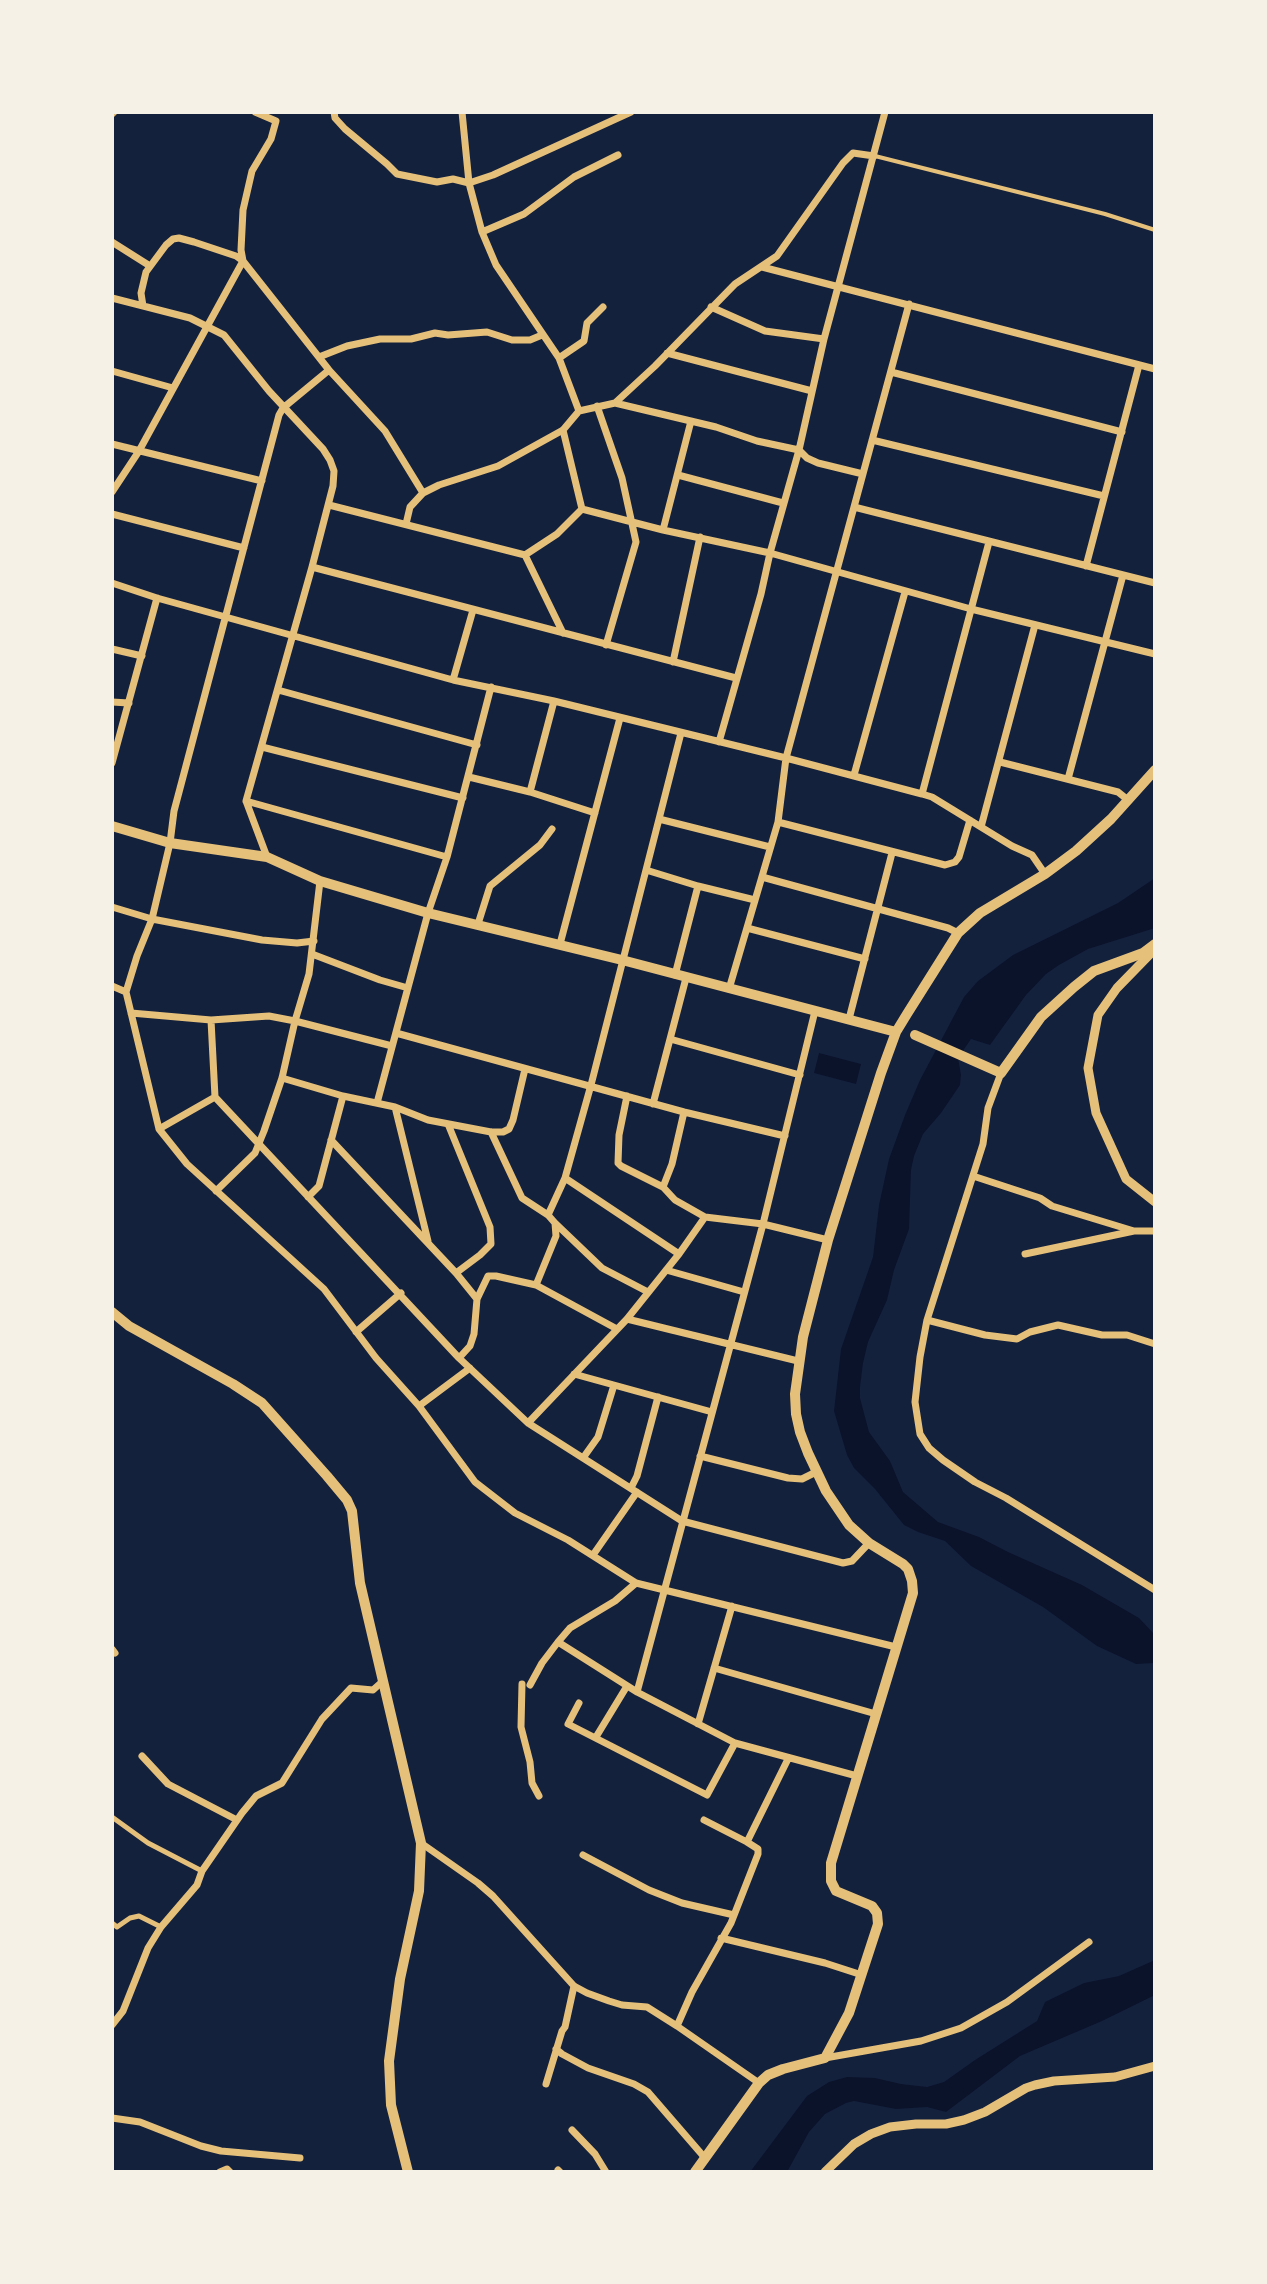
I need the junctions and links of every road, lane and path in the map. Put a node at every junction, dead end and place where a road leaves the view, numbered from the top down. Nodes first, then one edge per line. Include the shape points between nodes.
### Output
1 (255, 112) edge
2 (334, 112) edge
3 (462, 112) edge
4 (631, 112) edge
5 (885, 112) edge
6 (618, 155) dead end
7 (874, 156) junction
8 (469, 183) junction
9 (1155, 230) edge
10 (482, 232) junction
11 (112, 242) edge
12 (243, 261) junction
13 (150, 266) junction
14 (762, 267) junction
15 (839, 285) junction
16 (112, 298) edge
17 (909, 304) junction
18 (143, 306) junction
19 (603, 307) dead end
20 (711, 307) junction
21 (207, 325) junction
22 (542, 335) junction
23 (824, 339) junction
24 (667, 353) junction
25 (319, 357) junction
26 (559, 358) junction
27 (1139, 365) junction
28 (1155, 369) edge
29 (329, 370) junction
30 (112, 371) edge
31 (891, 372) junction
32 (173, 388) junction
33 (812, 391) junction
34 (615, 403) junction
35 (597, 406) junction
36 (283, 408) junction
37 (579, 411) junction
38 (691, 421) junction
39 (563, 430) junction
40 (1122, 432) junction
41 (872, 440) junction
42 (112, 444) edge
43 (799, 450) junction
44 (139, 451) junction
45 (863, 474) junction
46 (678, 475) junction
47 (262, 481) junction
48 (112, 492) edge
49 (423, 493) junction
50 (1104, 496) junction
51 (783, 503) junction
52 (329, 505) junction
53 (854, 507) junction
54 (582, 509) junction
55 (112, 514) edge
56 (633, 523) junction
57 (406, 524) junction
58 (663, 530) junction
59 (700, 537) junction
60 (989, 542) junction
61 (244, 548) junction
62 (770, 553) junction
63 (525, 555) junction
64 (1086, 566) junction
65 (312, 567) junction
66 (836, 572) junction
67 (1123, 575) junction
68 (112, 583) edge
69 (1155, 583) edge
70 (905, 592) junction
71 (157, 598) junction
72 (971, 609) junction
73 (473, 610) junction
74 (226, 617) junction
75 (1035, 625) junction
76 (563, 633) junction
77 (293, 636) junction
78 (1105, 642) junction
79 (606, 645) junction
80 (112, 649) edge
81 (1155, 654) edge
82 (142, 656) junction
83 (673, 662) junction
84 (736, 678) junction
85 (453, 680) junction
86 (491, 687) junction
87 (278, 690) junction
88 (554, 701) junction
89 (112, 702) edge
90 (129, 703) junction
91 (620, 718) junction
92 (681, 733) junction
93 (719, 742) junction
94 (477, 745) junction
95 (262, 747) junction
96 (786, 758) junction
97 (1000, 762) junction
98 (112, 763) edge
99 (1155, 770) edge
100 (854, 775) junction
101 (469, 777) junction
102 (1068, 779) junction
103 (530, 792) junction
104 (922, 794) junction
105 (463, 798) junction
106 (1128, 800) junction
107 (246, 801) junction
108 (595, 813) junction
109 (659, 819) junction
110 (970, 820) junction
111 (778, 822) junction
112 (112, 826) edge
113 (981, 827) junction
114 (552, 829) dead end
115 (170, 843) junction
116 (770, 847) junction
117 (892, 853) junction
118 (267, 857) junction
119 (447, 857) junction
120 (646, 870) junction
121 (1045, 874) junction
122 (762, 877) junction
123 (320, 881) junction
124 (698, 886) junction
125 (755, 900) junction
126 (112, 907) edge
127 (878, 910) junction
128 (428, 913) junction
129 (152, 919) junction
130 (478, 924) junction
131 (747, 928) junction
132 (958, 933) junction
133 (314, 941) junction
134 (560, 944) junction
135 (1155, 946) edge
136 (312, 954) junction
137 (865, 959) junction
138 (622, 960) junction
139 (680, 976) junction
140 (112, 986) edge
141 (408, 988) junction
142 (729, 989) junction
143 (126, 992) junction
144 (815, 1011) junction
145 (131, 1013) junction
146 (849, 1019) junction
147 (211, 1020) junction
148 (295, 1021) junction
149 (896, 1032) junction
150 (396, 1033) junction
151 (915, 1035) dead end
152 (670, 1039) junction
153 (392, 1046) junction
154 (525, 1069) junction
155 (1001, 1073) junction
156 (800, 1075) junction
157 (282, 1078) junction
158 (591, 1085) junction
159 (343, 1096) junction
160 (627, 1096) junction
161 (215, 1097) junction
162 (377, 1103) junction
163 (653, 1104) junction
164 (395, 1107) junction
165 (684, 1112) junction
166 (448, 1124) junction
167 (159, 1129) junction
168 (491, 1132) junction
169 (785, 1136) junction
170 (331, 1140) junction
171 (260, 1144) junction
172 (973, 1176) junction
173 (565, 1178) junction
174 (663, 1187) junction
175 (216, 1191) junction
176 (308, 1197) junction
177 (1155, 1202) edge
178 (548, 1215) junction
179 (705, 1217) junction
180 (555, 1223) junction
181 (763, 1224) junction
182 (1134, 1231) junction
183 (1155, 1231) edge
184 (828, 1240) junction
185 (428, 1243) junction
186 (679, 1254) junction
187 (1025, 1254) dead end
188 (666, 1270) junction
189 (456, 1273) junction
190 (536, 1285) junction
191 (648, 1292) junction
192 (744, 1292) junction
193 (401, 1293) junction
194 (477, 1299) junction
195 (112, 1312) edge
196 (627, 1319) junction
197 (927, 1320) junction
198 (617, 1329) junction
199 (356, 1332) junction
200 (731, 1344) junction
201 (1155, 1344) edge
202 (459, 1358) junction
203 (798, 1361) junction
204 (470, 1368) junction
205 (574, 1374) junction
206 (614, 1385) junction
207 (658, 1397) junction
208 (419, 1406) junction
209 (712, 1412) junction
210 (528, 1423) junction
211 (700, 1456) junction
212 (583, 1458) junction
213 (816, 1472) junction
214 (634, 1490) junction
215 (682, 1521) junction
216 (869, 1543) junction
217 (593, 1555) junction
218 (636, 1583) junction
219 (665, 1589) junction
220 (1155, 1590) edge
221 (732, 1606) junction
222 (558, 1642) junction
223 (896, 1647) junction
224 (714, 1668) junction
225 (383, 1681) junction
226 (627, 1686) junction
227 (637, 1692) junction
228 (579, 1703) dead end
229 (876, 1714) junction
230 (698, 1724) junction
231 (596, 1737) junction
232 (735, 1743) junction
233 (142, 1756) dead end
234 (788, 1759) junction
235 (857, 1776) junction
236 (539, 1796) dead end
237 (112, 1817) edge
238 (237, 1820) junction
239 (704, 1820) dead end
240 (747, 1842) junction
241 (421, 1843) junction
242 (583, 1855) dead end
243 (202, 1871) junction
244 (734, 1915) junction
245 (112, 1923) edge
246 (161, 1927) junction
247 (721, 1938) junction
248 (1089, 1942) dead end
249 (863, 1975) junction
250 (574, 1986) junction
251 (112, 2025) edge
252 (677, 2026) junction
253 (556, 2049) junction
254 (825, 2058) junction
255 (1155, 2066) edge
256 (759, 2083) junction
257 (546, 2084) dead end
258 (112, 2118) edge
259 (572, 2130) dead end
260 (300, 2158) dead end
261 (705, 2158) junction
262 (220, 2172) edge
263 (230, 2172) edge
264 (408, 2172) edge
265 (606, 2172) edge
266 (695, 2172) edge
267 (825, 2172) edge

1 - 12 street via 276,121 252,171 243,210
2 - 8 street via 345,129 397,174
3 - 8 street
4 - 8 street
5 - 7 street
6 - 10 street via 574,177 524,214
7 - 9 lane
7 - 14 street via 853,153 777,256
7 - 15 street
8 - 10 street
10 - 22 street via 496,265
11 - 13 street
12 - 13 street via 179,238
12 - 21 street
12 - 25 street
13 - 18 street via 141,293
14 - 15 street
14 - 20 street
15 - 17 street
15 - 23 street
16 - 18 street
17 - 27 street
17 - 31 street
18 - 21 street
19 - 26 street via 587,323 584,341
20 - 23 street via 765,331
20 - 24 street
21 - 32 street
21 - 36 street via 224,335
22 - 25 street via 512,340 487,332 435,333 380,339
22 - 26 street
23 - 33 street
24 - 33 street
24 - 34 street
25 - 29 street
26 - 37 street
27 - 28 street
27 - 40 street
29 - 36 street
29 - 49 street via 385,431
30 - 32 street
31 - 40 street
31 - 41 street
32 - 44 street
33 - 43 street
34 - 35 street
34 - 38 street
35 - 37 street
35 - 56 street
36 - 47 street
36 - 52 street via 330,460 334,471
37 - 39 street
38 - 43 street
38 - 46 street
39 - 49 street via 498,466
39 - 54 street
40 - 50 street
41 - 45 street
41 - 50 street
42 - 44 street
43 - 45 street via 818,463
43 - 51 street
44 - 47 street
44 - 48 street
45 - 53 street
46 - 51 street
46 - 58 street
47 - 61 street
49 - 57 street via 410,507
50 - 64 street
51 - 62 street
52 - 57 street
52 - 65 street
53 - 60 street
53 - 66 street
54 - 56 street
54 - 63 street
55 - 61 street
56 - 58 street
56 - 79 street via 636,542
57 - 63 street
58 - 59 street
59 - 62 street
59 - 83 street
60 - 64 street
60 - 72 street
61 - 74 street
62 - 66 street
62 - 84 street
63 - 76 street
64 - 67 street
65 - 73 street
65 - 77 street
66 - 70 street
66 - 96 street
67 - 69 street
67 - 78 street
68 - 71 street
70 - 72 street
70 - 100 street
71 - 74 street
71 - 82 street
72 - 75 street
72 - 104 street
73 - 76 street
73 - 85 street
74 - 77 street
74 - 115 street
75 - 78 street
75 - 97 street
76 - 79 street
77 - 85 street
77 - 87 street
78 - 81 street
78 - 102 street
79 - 83 street
80 - 82 street
82 - 90 street
83 - 84 street
84 - 93 street
85 - 86 street
86 - 88 street
86 - 94 street
87 - 94 street
87 - 95 street
88 - 91 street
88 - 103 street
89 - 90 street
90 - 98 street
91 - 92 street
91 - 108 street
92 - 93 street
92 - 109 street
93 - 96 street
94 - 101 street
95 - 105 street
95 - 107 street
96 - 100 street
96 - 111 street
97 - 102 street
97 - 113 street
99 - 106 main road
100 - 104 street
101 - 103 street
101 - 105 street
102 - 106 street via 1118,792
103 - 108 street
104 - 110 street
105 - 119 street
106 - 121 main road via 1093,837
107 - 118 street
107 - 119 street
108 - 134 street
109 - 116 street
109 - 120 street
110 - 113 street
110 - 117 street via 959,857 950,864
111 - 116 street
111 - 117 street
112 - 115 main road
113 - 121 street via 1032,855
114 - 130 street via 490,886
115 - 118 main road
115 - 129 street
116 - 122 street
117 - 127 street
118 - 123 main road
119 - 128 street
120 - 124 street
120 - 138 street
121 - 132 main road via 980,913
122 - 125 street
122 - 127 street
123 - 128 main road
123 - 133 street
124 - 125 street
124 - 139 street
125 - 131 street
126 - 129 street
127 - 132 street
127 - 137 street
128 - 130 main road
128 - 141 street
129 - 133 street via 262,940
129 - 143 street
130 - 134 main road
131 - 137 street
131 - 142 street
132 - 149 main road
133 - 136 street
134 - 138 main road
135 - 155 main road via 1094,971 1074,987 1041,1017
135 - 177 street via 1098,1015 1088,1068 1096,1113 1126,1179
136 - 141 street
136 - 148 street
137 - 146 street
138 - 139 main road
138 - 158 street
139 - 142 main road
139 - 152 street
140 - 143 street
141 - 150 street
142 - 144 main road
143 - 145 street
144 - 146 main road
144 - 156 street
145 - 147 street
145 - 167 street
146 - 149 main road
147 - 148 street via 269,1016
147 - 161 street
148 - 153 street
148 - 157 street
149 - 184 main road
150 - 153 street
150 - 154 street
151 - 155 main road
152 - 156 street
152 - 163 street
153 - 162 street
154 - 158 street
154 - 168 street via 509,1129
155 - 172 street
156 - 169 street
157 - 159 street
157 - 171 street
158 - 160 street
158 - 173 street
159 - 162 street
159 - 170 street
160 - 163 street
160 - 174 street via 618,1163
161 - 167 street
161 - 171 street
162 - 164 street
163 - 165 street
164 - 166 street
164 - 185 street
165 - 169 street
165 - 174 street
166 - 168 street
166 - 189 street via 490,1227 491,1244
167 - 175 street
168 - 178 street via 522,1198
169 - 181 street
170 - 176 street via 319,1186
170 - 185 street
171 - 175 street
171 - 176 street
172 - 182 street
172 - 197 street
173 - 178 street
173 - 186 street
174 - 179 street
175 - 199 street via 324,1289
176 - 193 street
178 - 180 street
179 - 181 street
179 - 186 street
180 - 190 street via 556,1236
180 - 191 street via 602,1268
181 - 184 street
181 - 192 street
182 - 183 street
182 - 187 street
184 - 203 main road
185 - 189 street
186 - 188 street
188 - 191 street
188 - 192 street
189 - 194 street
190 - 194 street via 488,1276
190 - 198 street
191 - 196 street
192 - 200 street
193 - 199 street
193 - 202 street
194 - 202 street via 474,1334
195 - 225 main road via 262,1403 347,1500
196 - 198 street
196 - 200 street
197 - 201 street via 1017,1339 1058,1325
197 - 220 street via 915,1402 920,1434 929,1448 975,1482
198 - 205 street
199 - 208 street
200 - 203 street
200 - 209 street
202 - 204 street
203 - 213 main road via 796,1414
204 - 208 street
204 - 210 street
205 - 206 street
205 - 210 street
206 - 207 street
206 - 212 street via 598,1437
207 - 209 street
207 - 214 street
208 - 217 street via 475,1482 515,1513
209 - 211 street
210 - 212 street
211 - 213 street via 788,1478
211 - 215 street
212 - 214 street
213 - 216 main road via 849,1525
214 - 215 street
214 - 217 street
215 - 216 street via 843,1563
215 - 219 street
216 - 223 main road via 903,1564 912,1581
217 - 218 street
218 - 219 street
218 - 222 street
219 - 221 street
219 - 227 street
221 - 223 street
221 - 224 street
222 - 226 street
222 - 236 street via 526,1685 521,1727
223 - 229 main road
224 - 229 street
224 - 230 street
225 - 238 street via 373,1690 351,1688 322,1719 282,1783 256,1796
225 - 241 main road
226 - 227 street
226 - 231 street
227 - 230 street
228 - 231 street via 568,1724
229 - 235 main road
230 - 232 street
231 - 232 street via 707,1795
232 - 234 street
233 - 238 street via 168,1784
234 - 235 street
234 - 240 street
235 - 249 main road via 831,1876 836,1891 877,1913
237 - 243 street
238 - 243 street
239 - 240 street
240 - 244 street via 758,1854
241 - 250 street via 493,1896
241 - 264 main road via 419,1891 389,2061 391,2105
242 - 244 street via 649,1890
243 - 246 street via 197,1885
244 - 247 street
245 - 246 street via 117,1927 139,1916
246 - 251 street
247 - 249 street
247 - 252 street
248 - 254 street via 1007,2002 961,2028 921,2041
249 - 254 main road
250 - 252 street via 622,2005 647,2007
250 - 253 street
252 - 256 street
253 - 257 street
253 - 261 street via 648,2092
254 - 256 main road via 783,2069
255 - 267 street via 1115,2077 1035,2085 964,2120 890,2127 854,2144
256 - 261 main road
258 - 260 street via 140,2122 221,2151
259 - 265 street
261 - 266 main road
262 - 263 street

